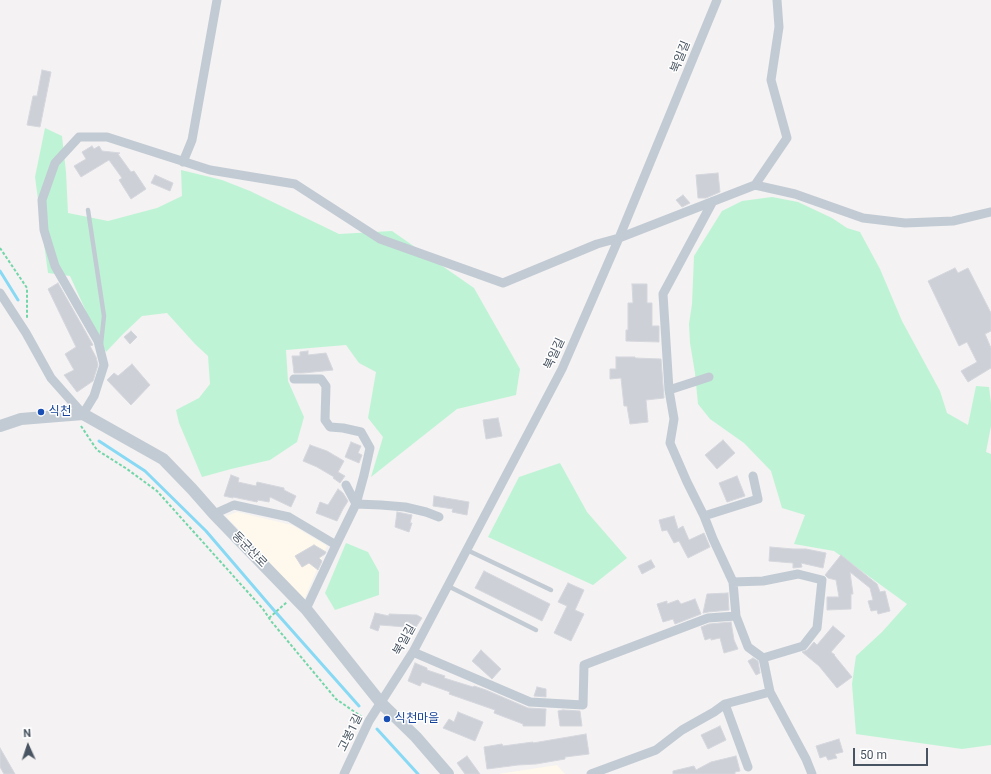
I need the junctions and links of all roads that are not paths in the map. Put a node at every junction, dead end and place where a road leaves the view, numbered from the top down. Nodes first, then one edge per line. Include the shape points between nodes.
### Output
1 (217, 0) edge
2 (717, 0) edge
3 (777, 0) edge
4 (183, 162) junction
5 (755, 185) junction
6 (713, 201) junction
7 (88, 210) dead end
8 (991, 212) edge
9 (619, 238) junction
10 (0, 294) edge
11 (100, 350) junction
12 (709, 377) dead end
13 (294, 379) dead end
14 (669, 390) junction
15 (78, 414) junction
16 (0, 426) edge
17 (753, 476) dead end
18 (346, 485) dead end
19 (356, 504) junction
20 (214, 514) junction
21 (704, 516) junction
22 (439, 517) dead end
23 (336, 545) junction
24 (467, 550) junction
25 (733, 582) junction
26 (448, 586) junction
27 (551, 590) dead end
28 (306, 609) junction
29 (736, 616) junction
30 (536, 630) dead end
31 (413, 652) junction
32 (763, 658) junction
33 (770, 692) junction
34 (381, 703) junction
35 (725, 704) junction
36 (748, 767) dead end
37 (344, 774) edge
38 (448, 774) edge
39 (591, 774) edge
40 (812, 774) edge

1 - 4 street via 192,140
2 - 9 street, 북일길
3 - 5 street via 779,27 771,80 787,138
4 - 9 street via 210,170 295,184 380,239 503,283 597,244
4 - 11 street via 107,137 79,137 55,163 42,200 44,230 55,266 98,341
5 - 6 street
5 - 8 street via 795,194 863,218 905,224 953,222
6 - 9 street
6 - 14 street via 663,294
7 - 11 lane via 104,316
9 - 24 street, 북일길 via 562,369
10 - 15 street via 51,378
11 - 15 street via 104,365 94,396
12 - 14 street
13 - 19 street via 321,379 326,386 324,420 330,426 361,432 370,448
14 - 21 street via 674,419 670,443
15 - 16 street via 21,419
15 - 20 street, 동군산로 via 163,458
17 - 21 street via 758,499
18 - 19 street
19 - 22 street via 406,507
19 - 23 street
20 - 23 street via 234,505 289,517
20 - 28 street, 동군산로
21 - 25 street
23 - 28 street
24 - 26 street, 북일길
24 - 27 lane
25 - 29 street
25 - 32 street via 763,581 798,574 822,580 817,628 803,646
26 - 30 lane
26 - 31 street, 북일길
28 - 34 street, 동군산로
29 - 31 street via 708,618 584,665 583,705 530,702
29 - 32 street via 748,647
31 - 34 street, 북일길
32 - 33 street
33 - 35 street
33 - 40 street
34 - 37 street, 고봉1길 via 368,721
34 - 38 street, 동군산로 via 416,737
35 - 36 street
35 - 39 street via 682,730 656,750

